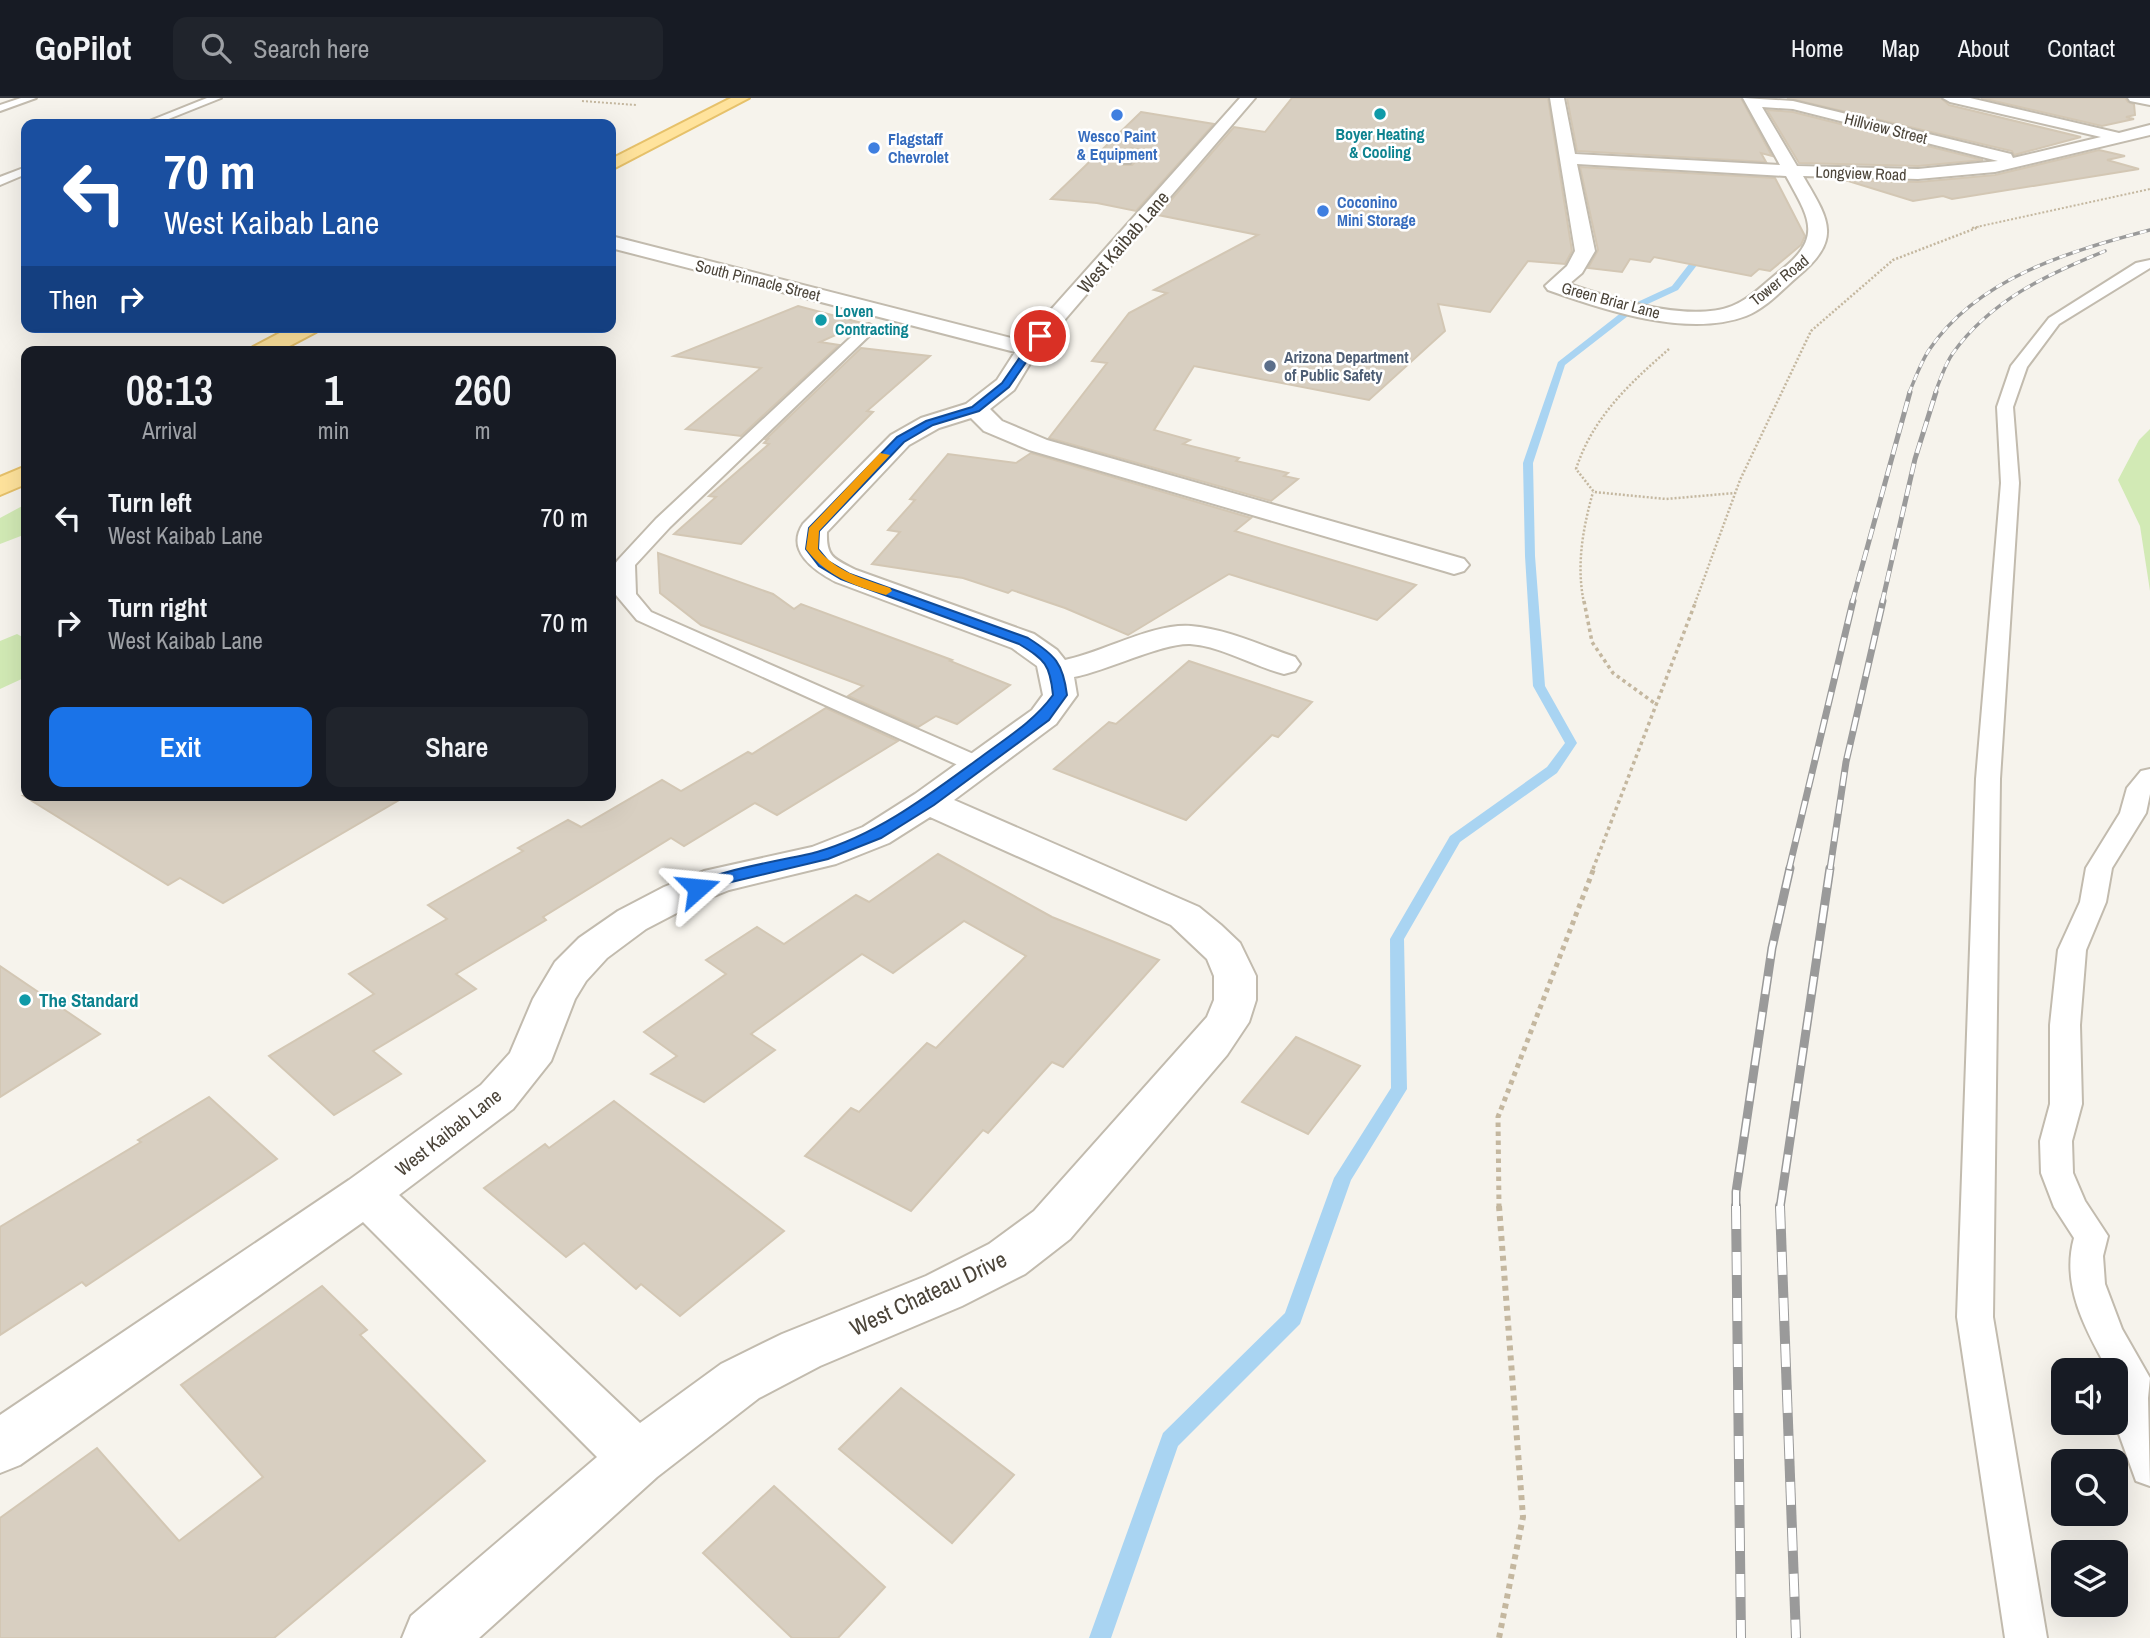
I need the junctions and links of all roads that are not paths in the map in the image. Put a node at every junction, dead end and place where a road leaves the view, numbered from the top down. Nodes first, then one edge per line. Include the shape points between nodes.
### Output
1 (31, 98) edge
2 (216, 98) edge
3 (741, 98) edge
4 (1248, 98) edge
5 (1557, 98) edge
6 (1950, 98) edge
7 (2135, 98) edge
8 (1750, 99) edge
9 (2150, 101) edge
10 (0, 108) edge
11 (160, 119) edge
12 (2150, 130) edge
13 (2122, 137) junction
14 (1567, 158) junction
15 (2020, 161) junction
16 (616, 163) edge
17 (1793, 170) junction
18 (21, 172) edge
19 (0, 181) edge
20 (616, 243) edge
21 (2150, 264) edge
22 (1741, 311) joint
23 (869, 328) dead end
24 (297, 333) edge
25 (272, 346) edge
26 (1028, 349) junction
27 (975, 409) junction
28 (21, 476) edge
29 (0, 487) edge
30 (1454, 565) dead end
31 (1284, 664) dead end
32 (1057, 671) junction
33 (978, 765) junction
34 (2150, 776) edge
35 (928, 802) junction
36 (366, 1194) junction
37 (0, 1447) edge
38 (637, 1458) junction
39 (2150, 1468) edge
40 (433, 1638) edge
41 (2026, 1638) edge

1 - 10 lane
2 - 11 lane
3 - 16 main road
4 - 26 street, West Kaibab Lane
5 - 14 street, Green Briar Lane
6 - 13 street
7 - 9 street
8 - 15 street, Hillview Street via 1793,105
8 - 17 street, Tower Road
12 - 13 street, Longview Road
13 - 15 street, Longview Road
14 - 17 street, Longview Road
14 - 22 street, Green Briar Lane via 1585,251 1575,269 1555,286 1647,310 1703,318
15 - 17 street, Longview Road via 1918,174
17 - 22 street, Tower Road via 1817,216 1815,248
18 - 19 lane
20 - 26 street, South Pinnacle Street
21 - 41 lane via 2054,321 2019,366 2005,407 2010,483 1988,779 1975,1317
23 - 33 lane via 625,564 626,595 644,616
24 - 25 main road
26 - 27 street, West Kaibab Lane via 1006,385
27 - 30 street via 993,426 1038,445
27 - 32 street, West Kaibab Lane via 930,423 900,440 813,530 812,549 823,564 846,576 1023,641 1045,654
28 - 29 main road
31 - 32 street via 1189,635
32 - 33 street, West Kaibab Lane via 1060,695 1044,717
33 - 35 street, West Kaibab Lane
34 - 39 lane via 2139,788 2133,813 2099,868 2093,902 2072,950 2065,1025 2066,1104 2056,1141 2057,1172 2071,1207 2091,1236 2085,1256 2087,1284 2107,1335 2132,1379 2129,1398
35 - 36 street, West Kaibab Lane via 876,835 823,856 718,880 632,920 593,948 570,972 529,1061 497,1097
35 - 38 street, West Chateau Drive via 1185,916 1225,953 1235,976 1235,1000 1227,1022 1052,1224 1007,1259 740,1381
36 - 37 street, West Kaibab Lane
36 - 38 street
38 - 40 street, West Chateau Drive

